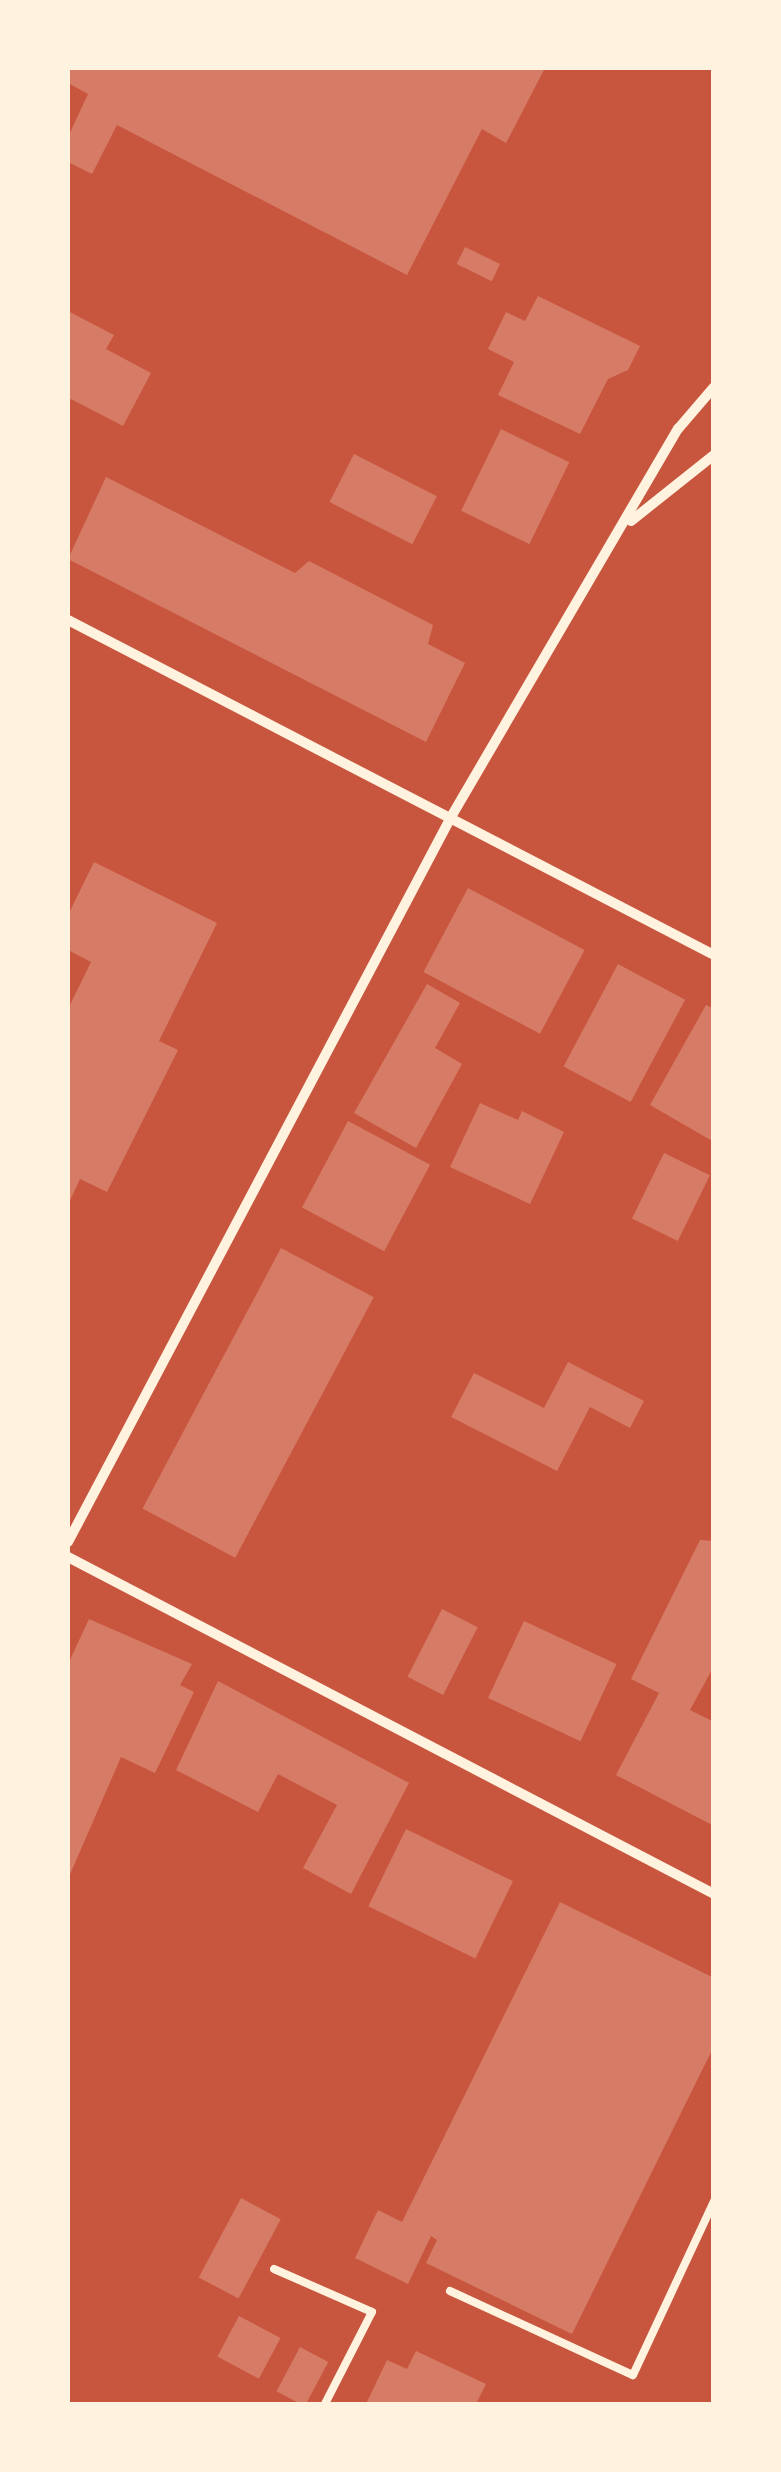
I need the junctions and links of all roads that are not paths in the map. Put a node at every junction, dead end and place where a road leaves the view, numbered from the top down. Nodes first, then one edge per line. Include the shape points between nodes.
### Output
1 (714, 388) edge
2 (714, 455) edge
3 (626, 525) junction
4 (68, 620) edge
5 (451, 817) junction
6 (714, 955) edge
7 (68, 1542) edge
8 (68, 1557) edge
9 (714, 1894) edge
10 (714, 2201) edge
11 (274, 2269) dead end
12 (450, 2290) dead end
13 (325, 2404) edge

1 - 3 street via 678,430
2 - 3 street
3 - 5 street
4 - 5 street
5 - 6 street
5 - 7 street
8 - 9 street
10 - 12 lane via 633,2375
11 - 13 lane via 372,2312

